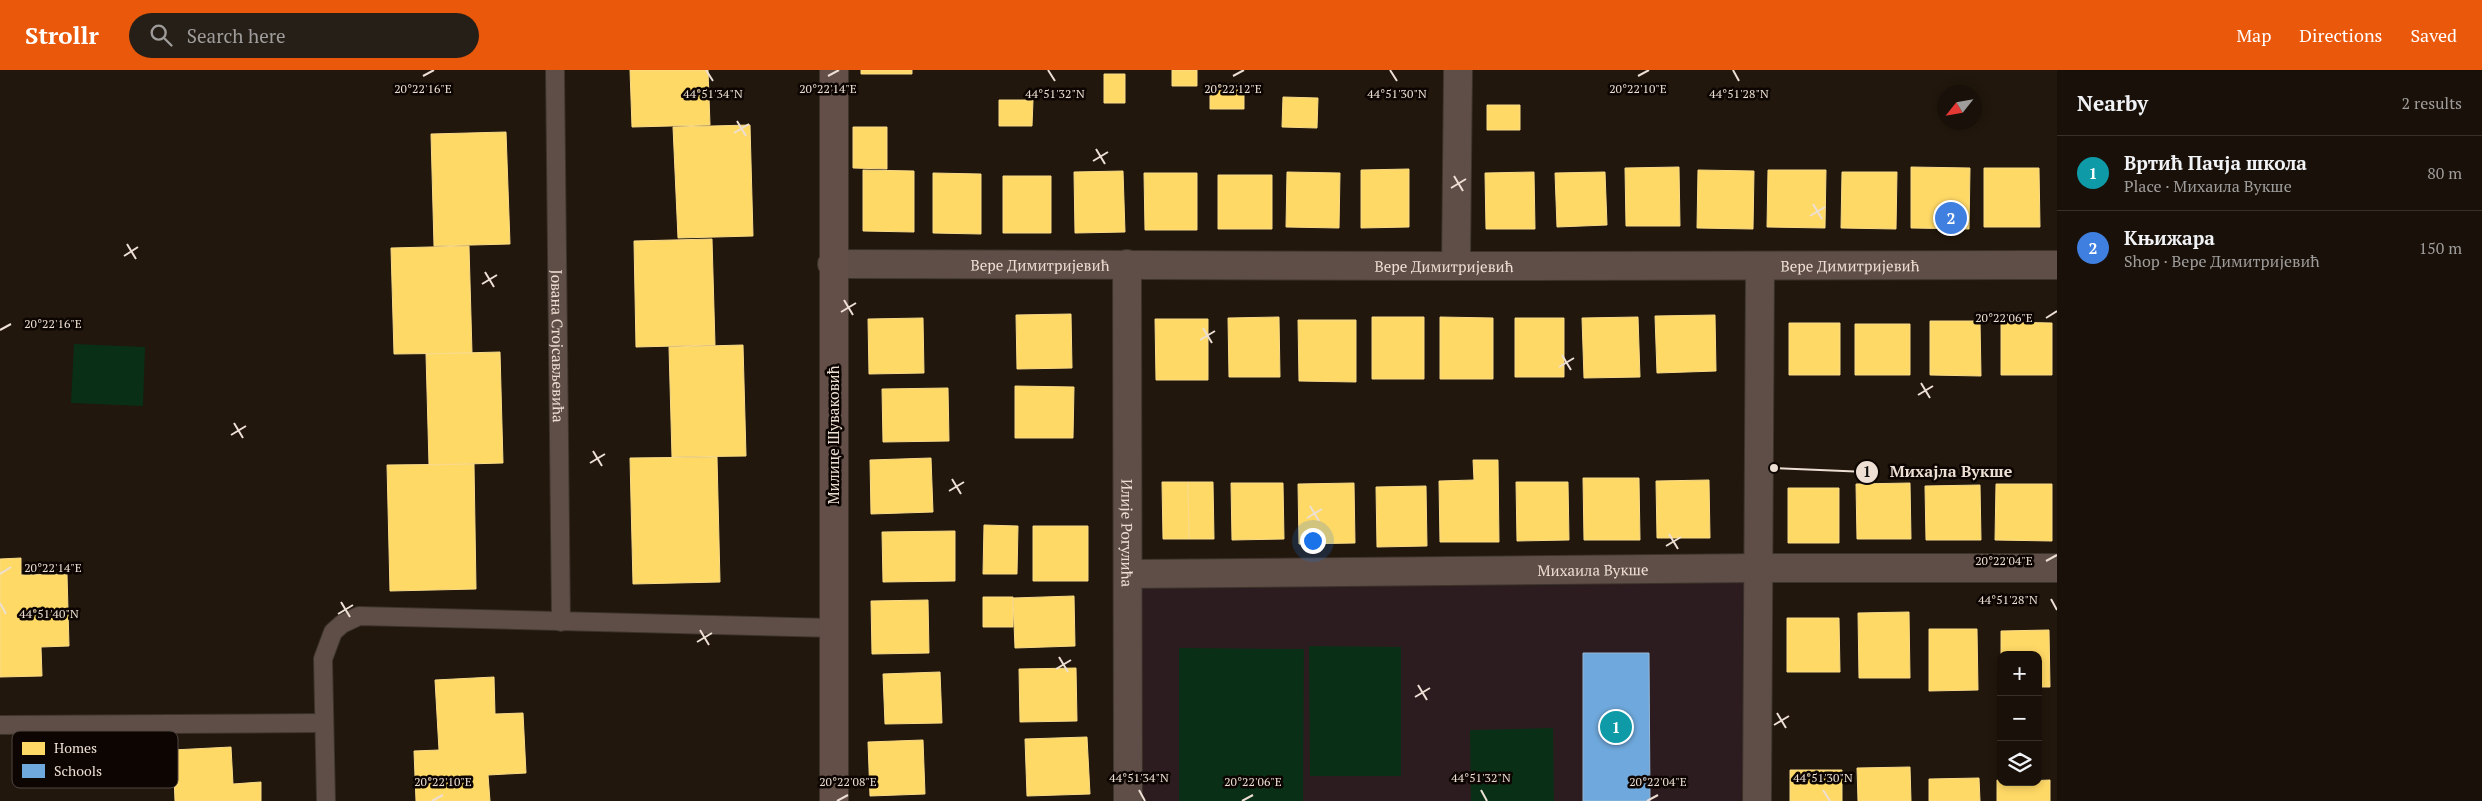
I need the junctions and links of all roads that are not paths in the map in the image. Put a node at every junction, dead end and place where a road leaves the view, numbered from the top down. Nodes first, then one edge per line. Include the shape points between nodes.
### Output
1 (555, 70) edge
2 (834, 70) edge
3 (1458, 70) edge
4 (832, 264) junction
5 (1127, 264) junction
6 (2057, 265) edge
7 (1456, 266) junction
8 (1760, 266) junction
9 (1758, 568) junction
10 (2057, 568) edge
11 (1129, 574) junction
12 (562, 622) junction
13 (833, 628) junction
14 (324, 723) junction
15 (0, 725) edge
16 (326, 801) edge
17 (834, 801) edge
18 (1128, 801) edge
19 (1757, 801) edge

1 - 12 lane, Јована Стојсављевића
2 - 4 street, Милице Шуваковић
3 - 7 street
4 - 5 street, Вере Димитријевић
4 - 13 street, Милице Шуваковић
5 - 7 street, Вере Димитријевић
5 - 11 street, Илије Рогулића
6 - 8 street, Вере Димитријевић
7 - 8 street, Вере Димитријевић
8 - 9 street
9 - 10 street, Михаила Вукше
9 - 11 street, Михаила Вукше
9 - 19 street
11 - 18 street, Илије Рогулића
12 - 13 lane
12 - 14 lane via 359,616 342,624 327,642 323,659
13 - 17 street, Милице Шуваковић
14 - 15 lane
14 - 16 lane

